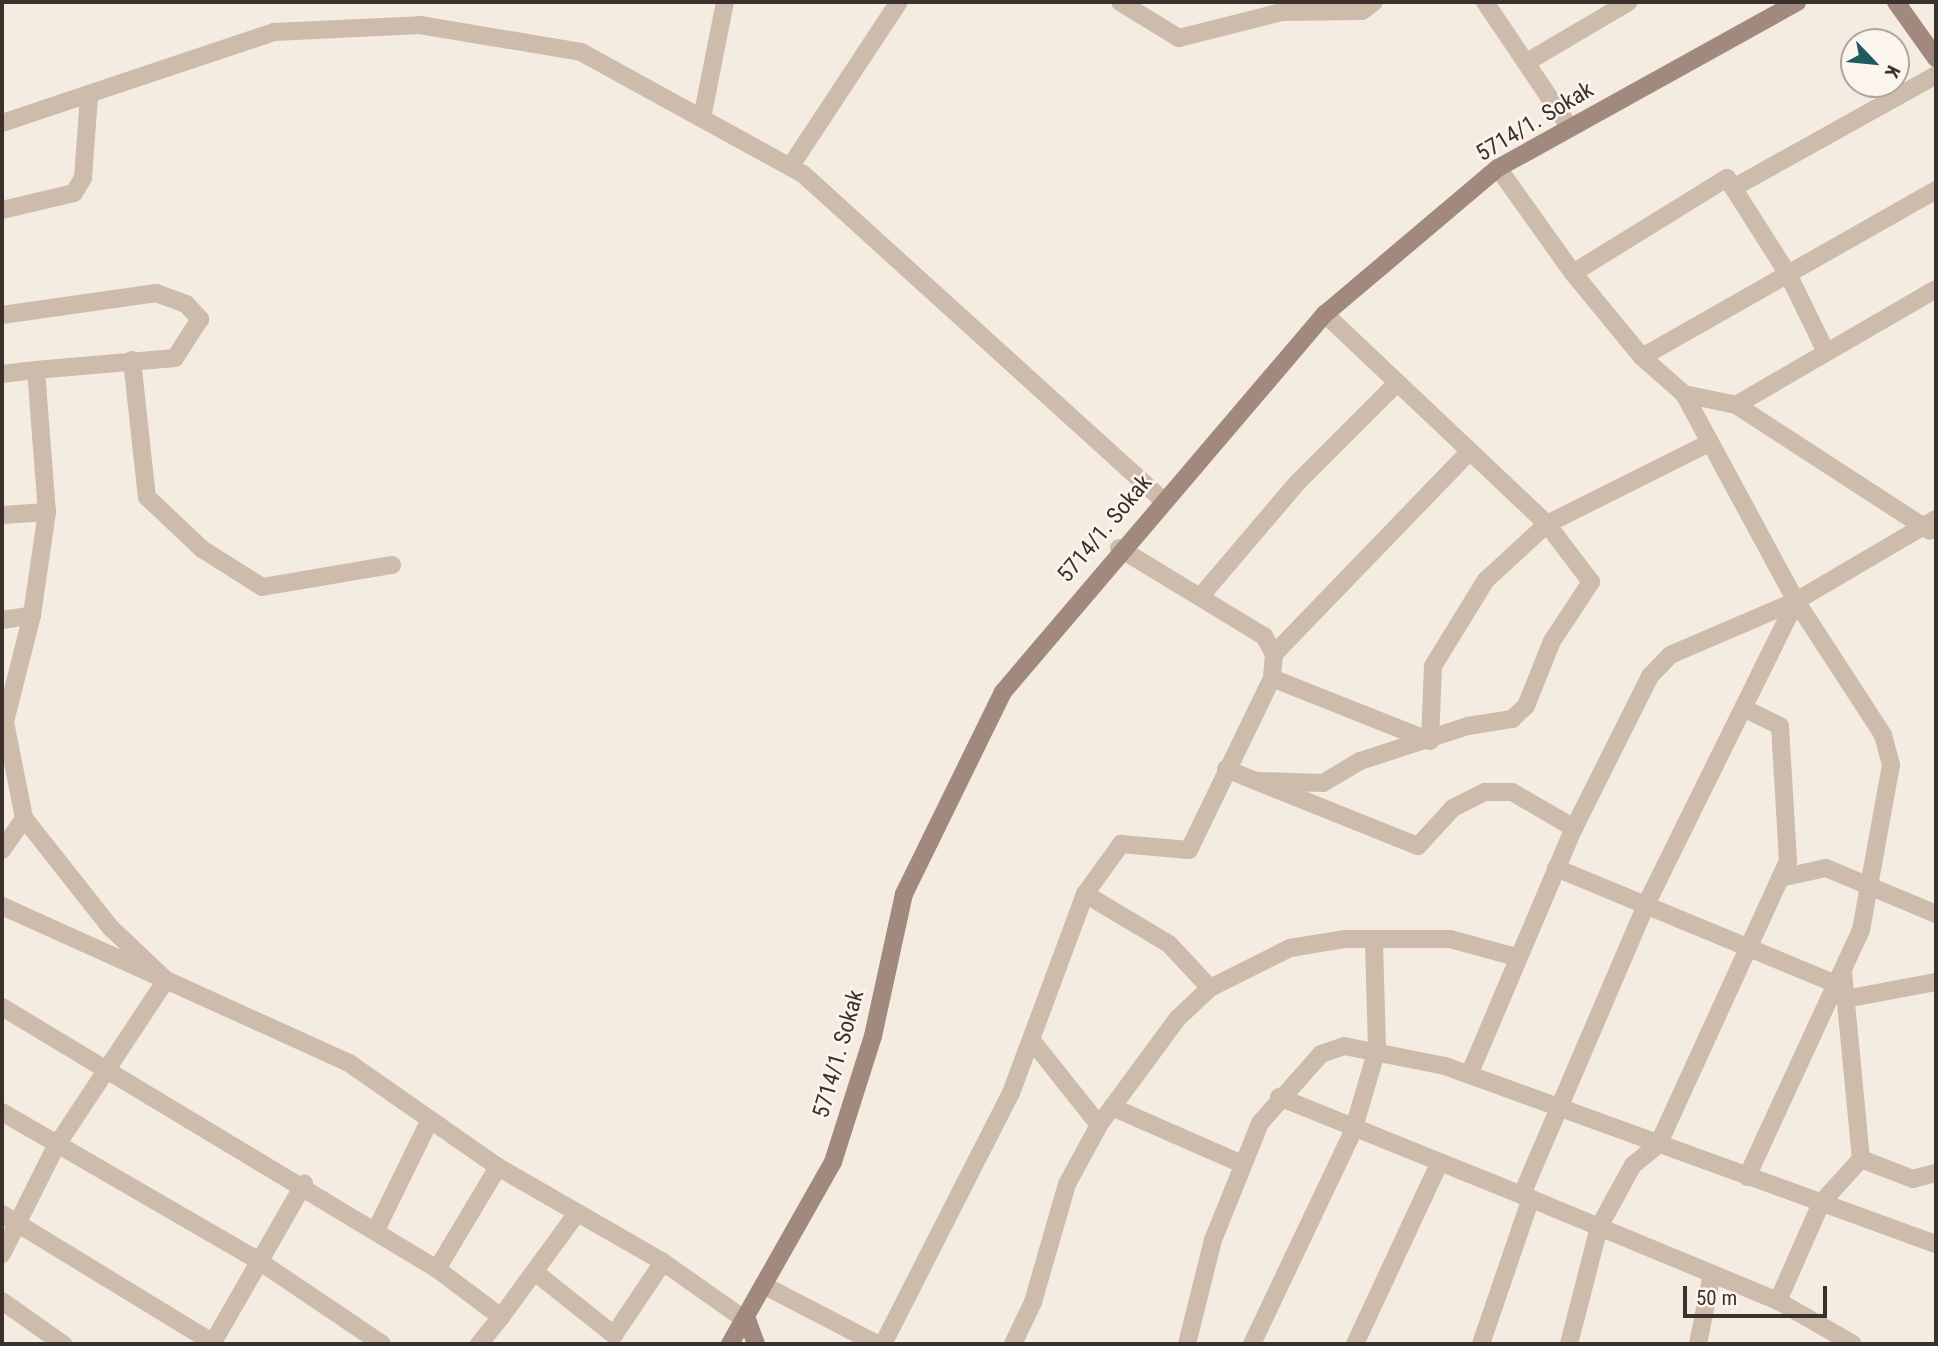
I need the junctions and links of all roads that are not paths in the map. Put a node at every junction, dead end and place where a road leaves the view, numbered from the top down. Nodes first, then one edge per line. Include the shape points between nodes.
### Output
1 (725, 2) edge
2 (899, 2) edge
3 (1120, 2) edge
4 (1374, 2) edge
5 (1485, 2) edge
6 (1629, 2) edge
7 (1797, 2) edge
8 (1896, 2) edge
9 (1936, 58) edge
10 (1527, 62) junction
11 (1936, 75) edge
12 (89, 96) junction
13 (702, 118) junction
14 (2, 123) edge
15 (1570, 128) junction
16 (790, 167) junction
17 (1499, 168) junction
18 (1733, 188) junction
19 (1936, 190) edge
20 (2, 210) edge
21 (1573, 273) junction
22 (1788, 274) junction
23 (1936, 289) edge
24 (1325, 314) junction
25 (2, 315) edge
26 (1826, 352) junction
27 (1642, 357) junction
28 (132, 360) junction
29 (36, 370) junction
30 (2, 373) edge
31 (1395, 385) junction
32 (1684, 394) junction
33 (1736, 405) junction
34 (1709, 443) junction
35 (1468, 453) junction
36 (1162, 499) junction
37 (47, 512) junction
38 (2, 515) edge
39 (1547, 524) junction
40 (1932, 527) edge
41 (1119, 548) junction
42 (392, 565) dead end
43 (1200, 597) junction
44 (1796, 601) junction
45 (32, 615) junction
46 (2, 620) edge
47 (1274, 654) junction
48 (1272, 678) junction
49 (1745, 709) junction
50 (3, 722) edge
51 (1430, 741) junction
52 (1226, 769) junction
53 (1259, 781) junction
54 (24, 818) junction
55 (1574, 828) junction
56 (2, 850) edge
57 (1556, 868) junction
58 (1780, 878) junction
59 (1869, 887) junction
60 (1085, 894) junction
61 (1646, 905) junction
62 (2, 906) edge
63 (1936, 914) edge
64 (1374, 939) junction
65 (1749, 948) junction
66 (1516, 957) junction
67 (166, 980) junction
68 (1936, 982) edge
69 (1841, 984) junction
70 (1210, 988) junction
71 (2, 1007) edge
72 (1033, 1042) junction
73 (1377, 1049) junction
74 (107, 1068) junction
75 (1469, 1075) junction
76 (1279, 1097) junction
77 (1112, 1107) junction
78 (2, 1112) edge
79 (1558, 1112) junction
80 (430, 1120) junction
81 (1099, 1125) junction
82 (1353, 1131) junction
83 (1658, 1145) junction
84 (56, 1146) junction
85 (1861, 1159) junction
86 (1242, 1164) junction
87 (1439, 1164) junction
88 (498, 1167) junction
89 (1936, 1173) edge
90 (1747, 1177) junction
91 (304, 1185) junction
92 (1527, 1196) junction
93 (1821, 1203) junction
94 (577, 1213) junction
95 (9, 1219) edge
96 (1599, 1227) junction
97 (376, 1230) junction
98 (1936, 1244) edge
99 (2, 1254) edge
100 (256, 1259) junction
101 (663, 1262) junction
102 (437, 1269) junction
103 (537, 1273) junction
104 (1712, 1274) junction
105 (767, 1287) junction
106 (2, 1301) edge
107 (1778, 1301) junction
108 (500, 1317) junction
109 (748, 1322) junction
110 (62, 1344) edge
111 (213, 1344) edge
112 (382, 1344) edge
113 (479, 1344) edge
114 (730, 1344) edge
115 (756, 1344) edge
116 (877, 1344) edge
117 (883, 1344) edge
118 (1013, 1344) edge
119 (1187, 1344) edge
120 (1252, 1344) edge
121 (1356, 1344) edge
122 (1481, 1344) edge
123 (1569, 1344) edge
124 (1698, 1344) edge
125 (1853, 1344) edge

1 - 13 street
2 - 16 street
3 - 4 street via 1179,38 1282,12 1362,11
5 - 10 street
6 - 10 street
7 - 15 main road, 5714/1. Sokak
8 - 9 main road
10 - 15 street
11 - 18 street
12 - 13 street via 274,33 420,25 581,52
12 - 14 street
12 - 20 street via 83,178 74,193
13 - 16 street
15 - 17 main road, 5714/1. Sokak
16 - 36 street
17 - 21 street
17 - 24 main road, 5714/1. Sokak
18 - 21 street via 1727,178
18 - 22 street
19 - 22 street
21 - 27 street
22 - 26 street
22 - 27 street
23 - 26 street
24 - 31 street
24 - 36 main road, 5714/1. Sokak
25 - 28 street via 156,293 186,304 200,318 176,358
26 - 33 street
27 - 32 street
28 - 29 street
28 - 42 street via 147,498 202,549 262,587
29 - 30 street
29 - 37 street
31 - 35 street
31 - 43 street via 1298,482
32 - 33 street
32 - 34 street
33 - 40 street
34 - 39 street
34 - 44 street
35 - 39 street
35 - 47 street
36 - 41 main road, 5714/1. Sokak
37 - 38 street
37 - 45 street
39 - 51 street via 1486,580 1433,666
39 - 51 street via 1591,582 1552,641 1526,706 1512,719
40 - 44 street
41 - 43 street
41 - 105 main road, 5714/1. Sokak via 1003,692 967,754 904,894 873,1036 833,1161
43 - 47 street via 1264,636
44 - 49 street
44 - 55 street via 1670,655 1650,676
44 - 59 street via 1883,735 1891,765
45 - 46 street
45 - 50 street
47 - 48 street
48 - 51 street
48 - 52 street
49 - 58 street via 1780,726 1788,861
49 - 61 street
50 - 54 street
51 - 53 street via 1360,761 1323,783
52 - 53 street
52 - 60 street via 1189,850 1121,844
53 - 55 street via 1418,846 1453,808 1485,793 1512,792
54 - 56 street
54 - 67 street via 111,928
55 - 57 street
57 - 61 street
57 - 66 street
58 - 59 street via 1826,868
58 - 65 street
59 - 63 street
59 - 69 street via 1861,930
60 - 70 street via 1168,944
60 - 72 street
61 - 65 street
61 - 79 street
62 - 67 street
64 - 66 street via 1450,939
64 - 70 street via 1290,948
64 - 73 street
65 - 69 street
65 - 83 street
66 - 75 street
67 - 74 street
67 - 80 street via 349,1063
68 - 69 street
69 - 85 street
69 - 90 street
70 - 77 street via 1178,1018
71 - 74 street
72 - 81 street
72 - 117 street
73 - 75 street
73 - 76 street via 1345,1046 1321,1054
73 - 82 street
74 - 84 street
74 - 91 street
75 - 79 street
76 - 82 street
76 - 86 street
77 - 81 street
77 - 86 street
78 - 84 street
79 - 83 street
79 - 92 street
80 - 88 street
80 - 97 street
81 - 118 street via 1067,1184 1033,1302
82 - 87 street
82 - 120 street
83 - 90 street
83 - 96 street via 1633,1165
84 - 95 street
84 - 100 street
85 - 89 street via 1913,1179
85 - 93 street
86 - 119 street via 1213,1240
87 - 92 street
87 - 121 street
88 - 94 street
88 - 102 street
90 - 93 street
91 - 97 street
91 - 100 street
92 - 96 street
92 - 122 street
93 - 98 street
93 - 107 street
94 - 101 street
94 - 103 street
95 - 99 street
95 - 111 street
96 - 104 street
96 - 123 street
97 - 102 street
100 - 111 street
100 - 112 street
101 - 103 street via 614,1335
101 - 109 street
102 - 108 street
103 - 108 street
104 - 107 street
104 - 124 street
105 - 109 main road, 5714/1. Sokak
105 - 116 street
106 - 110 street
107 - 125 street
108 - 113 street
109 - 114 main road, 5714/1. Sokak
109 - 115 main road

